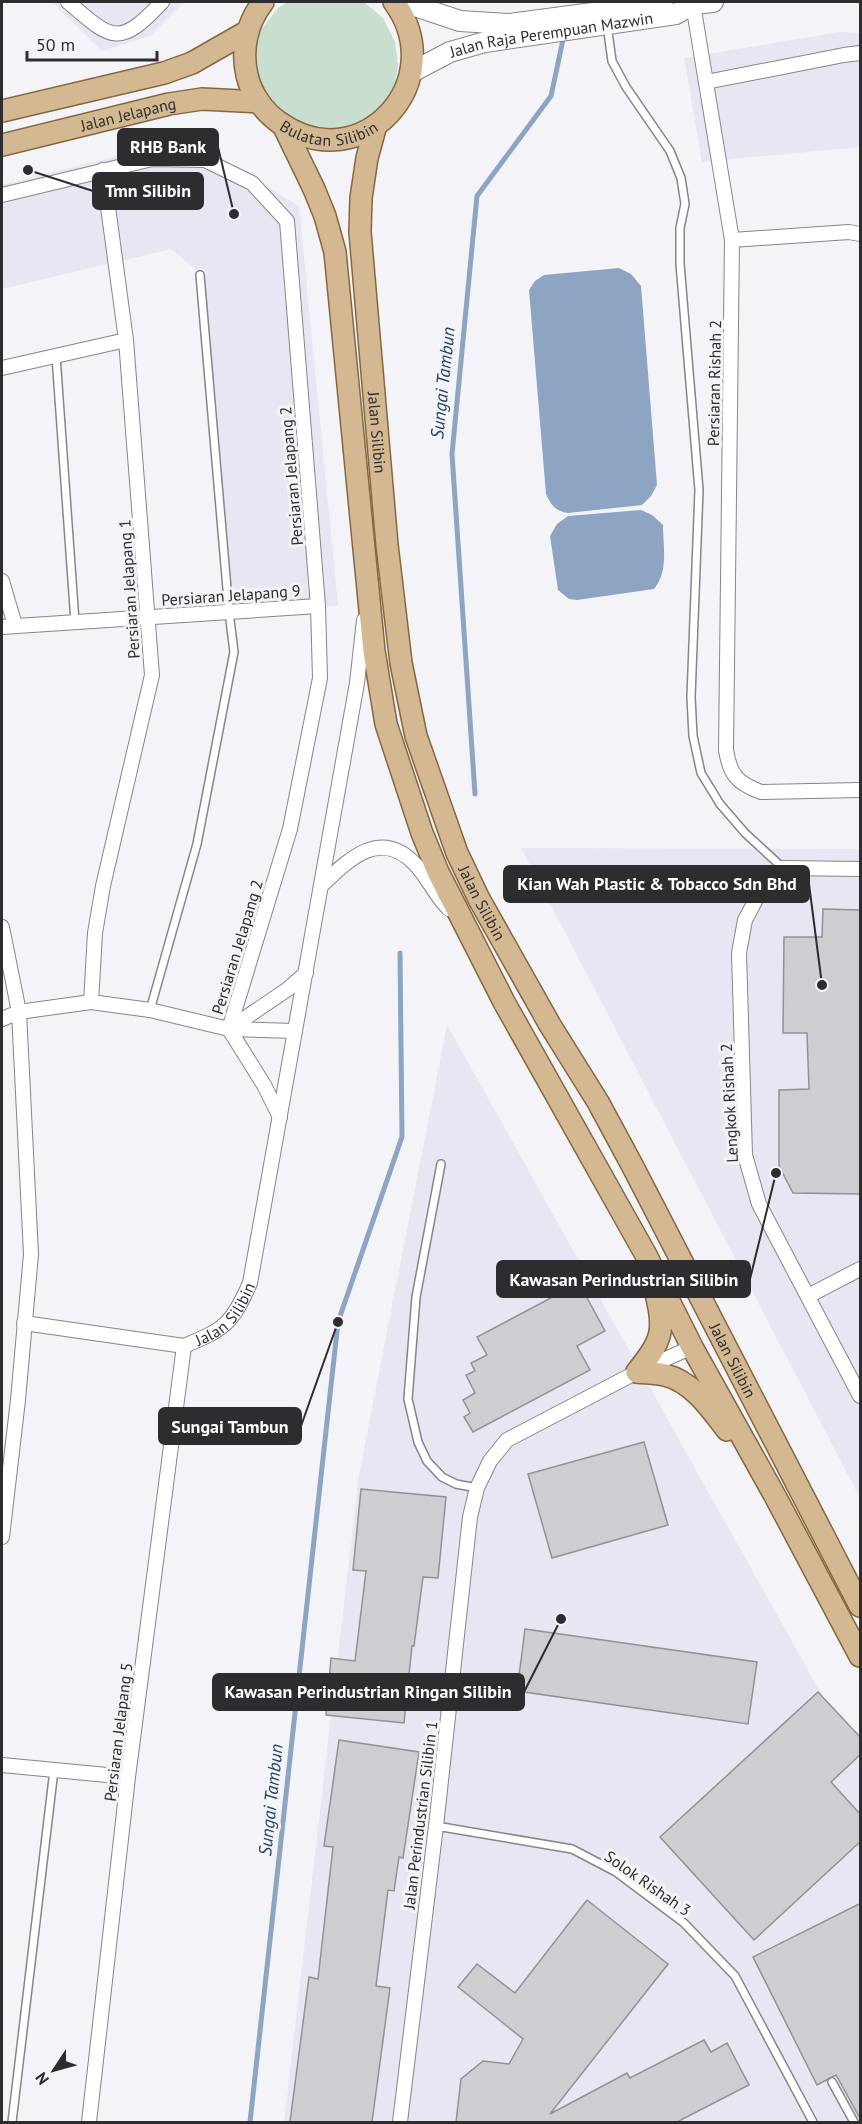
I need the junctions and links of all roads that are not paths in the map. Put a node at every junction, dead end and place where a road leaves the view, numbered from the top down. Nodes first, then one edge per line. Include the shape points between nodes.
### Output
1 (68, 2) edge
2 (162, 2) edge
3 (263, 2) edge
4 (394, 2) edge
5 (403, 2) edge
6 (663, 2) edge
7 (713, 2) edge
8 (688, 3) edge
9 (599, 21) junction
10 (248, 31) junction
11 (509, 31) junction
12 (861, 54) edge
13 (411, 72) junction
14 (706, 82) junction
15 (259, 102) junction
16 (2, 111) edge
17 (283, 125) junction
18 (376, 125) junction
19 (2, 145) edge
20 (103, 170) junction
21 (2, 195) edge
22 (861, 234) edge
23 (732, 240) junction
24 (200, 275) dead end
25 (126, 340) junction
26 (56, 356) junction
27 (2, 368) edge
28 (2, 581) edge
29 (367, 596) junction
30 (318, 606) junction
31 (229, 612) junction
32 (148, 617) junction
33 (75, 622) junction
34 (8, 626) edge
35 (861, 790) edge
36 (783, 868) junction
37 (861, 869) edge
38 (321, 886) junction
39 (461, 919) junction
40 (2, 927) edge
41 (306, 973) junction
42 (91, 1002) junction
43 (150, 1010) junction
44 (20, 1012) junction
45 (2, 1019) edge
46 (229, 1029) junction
47 (295, 1030) junction
48 (280, 1117) junction
49 (441, 1164) dead end
50 (632, 1165) junction
51 (646, 1255) junction
52 (861, 1269) edge
53 (808, 1296) junction
54 (24, 1323) junction
55 (184, 1346) junction
56 (692, 1347) junction
57 (637, 1372) junction
58 (861, 1396) edge
59 (792, 1472) junction
60 (477, 1488) junction
61 (775, 1496) junction
62 (2, 1538) edge
63 (861, 1606) edge
64 (861, 1656) edge
65 (2, 1765) edge
66 (54, 1770) junction
67 (128, 1777) junction
68 (436, 1826) junction
69 (832, 2082) dead end
70 (12, 2122) edge
71 (89, 2122) edge
72 (400, 2122) edge
73 (813, 2122) edge
74 (854, 2122) edge

1 - 2 street via 97,27 121,33 145,20
3 - 10 main road, Bulatan Silibin
4 - 13 main road, Bulatan Silibin via 411,37
5 - 11 main road, Jalan Raja Perempuan Mazwin via 460,21
6 - 9 main road, Jalan Raja Perempuan Mazwin
7 - 8 main road, Jalan Raja Perempuan Mazwin
8 - 9 main road, Jalan Raja Perempuan Mazwin via 676,14
8 - 14 street, Persiaran Rishah 2
9 - 11 main road, Jalan Raja Perempuan Mazwin
9 - 36 lane via 612,61 626,87 670,151 681,178 685,204 680,264 699,490 691,697 693,736 701,773 745,834
10 - 15 main road, Bulatan Silibin via 245,68
10 - 16 main road, Jalan Jelapang via 192,63 164,73
11 - 13 main road, Jalan Raja Perempuan Mazwin via 450,52
12 - 14 street
13 - 18 main road, Bulatan Silibin via 399,102
14 - 23 street, Persiaran Rishah 2
15 - 17 main road, Bulatan Silibin
15 - 19 main road, Jalan Jelapang via 202,99 169,104
17 - 18 main road, Bulatan Silibin via 306,136 333,139 359,134
17 - 29 main road, Jalan Silibin via 314,189 335,252
18 - 50 main road, Jalan Silibin via 361,198 362,253 387,545 401,663 416,735 457,853 479,899
20 - 21 street, Persiaran Jelapang 2
20 - 25 street, Persiaran Jelapang 1
20 - 30 street, Persiaran Jelapang 2 via 152,159 205,160 252,183 287,221
22 - 23 street
23 - 35 street, Persiaran Rishah 2 via 726,750 729,766 736,778 761,792
24 - 31 lane
25 - 26 street
25 - 32 street, Persiaran Jelapang 1
26 - 27 street
26 - 33 lane
28 - 34 street
29 - 38 street, Jalan Silibin via 357,683
29 - 39 main road, Jalan Silibin via 386,724 422,833
30 - 31 street, Persiaran Jelapang 9
30 - 46 street, Persiaran Jelapang 2 via 320,678 290,829
31 - 32 street, Persiaran Jelapang 9
31 - 43 lane via 234,652 197,844
32 - 33 street, Persiaran Jelapang 9
32 - 42 street, Persiaran Jelapang 1 via 152,675 103,886 95,933
33 - 34 street, Persiaran Jelapang 9
36 - 37 street
36 - 53 street, Lengkok Rishah 2 via 760,892 745,920 739,953 745,1155 759,1204
38 - 39 street via 360,853 378,847 396,849 415,863 445,905
38 - 41 street, Jalan Silibin
39 - 51 main road, Jalan Silibin
40 - 44 street
41 - 46 street
41 - 47 street, Jalan Silibin
42 - 43 street
42 - 44 street
43 - 46 street
44 - 45 street
44 - 54 street via 31,1254
46 - 47 street
46 - 48 street
47 - 48 street, Jalan Silibin
48 - 55 street, Jalan Silibin via 250,1282 238,1310 218,1332
49 - 60 lane via 416,1297 408,1399 418,1442 428,1461 442,1478
50 - 56 main road via 652,1232 700,1320 701,1336
50 - 59 main road, Jalan Silibin
51 - 56 main road, Jalan Silibin
51 - 57 main road via 661,1328 656,1348
52 - 53 street
53 - 58 street, Lengkok Rishah 2
54 - 55 street
54 - 62 street
55 - 67 street, Persiaran Jelapang 5
56 - 57 street, Jalan Perindustrian Silibin 1
56 - 59 main road via 708,1349 719,1356 760,1429
56 - 61 main road, Jalan Silibin
57 - 60 street, Jalan Perindustrian Silibin 1 via 507,1440 490,1461
57 - 61 main road via 666,1375 699,1395
59 - 63 main road, Jalan Silibin
60 - 68 street, Jalan Perindustrian Silibin 1 via 470,1517
61 - 64 main road, Jalan Silibin
65 - 66 street
66 - 67 street
66 - 70 lane
67 - 71 street, Persiaran Jelapang 5
68 - 72 street, Jalan Perindustrian Silibin 1
68 - 73 lane, Solok Rishah 3 via 572,1850 616,1872 684,1923 735,1976
69 - 74 lane

